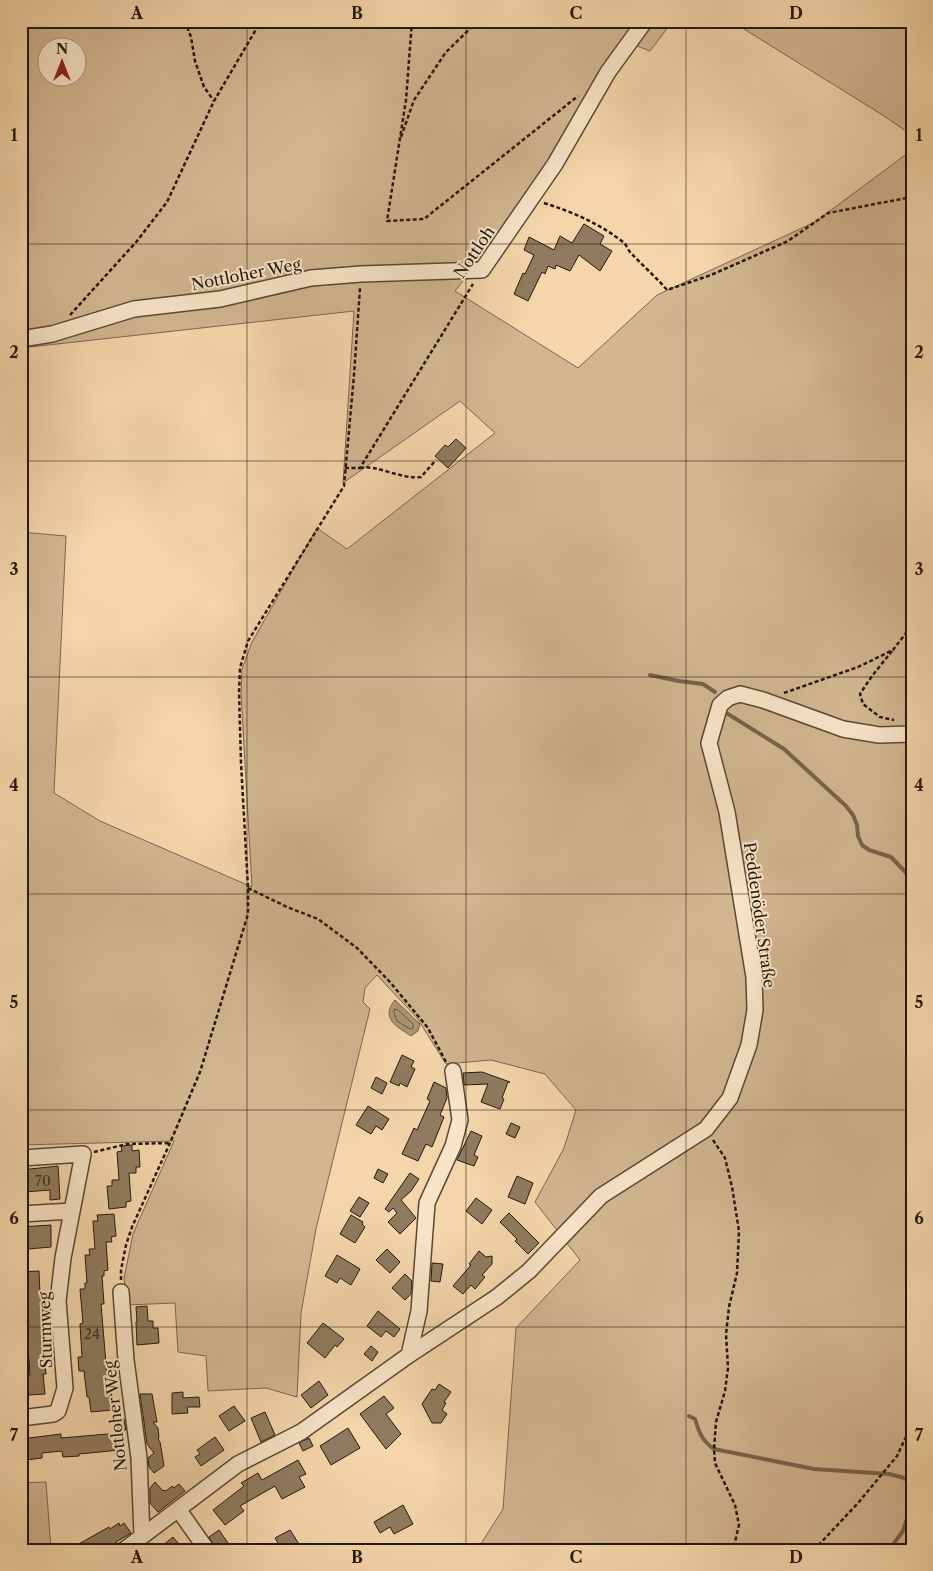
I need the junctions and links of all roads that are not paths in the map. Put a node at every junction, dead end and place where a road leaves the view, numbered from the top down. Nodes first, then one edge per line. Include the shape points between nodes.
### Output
1 (646, 21) edge
2 (482, 270) joint
3 (21, 339) edge
4 (912, 734) edge
5 (453, 1071) road end
6 (21, 1158) edge
7 (72, 1211) junction
8 (21, 1214) edge
9 (121, 1292) road end
10 (409, 1354) junction
11 (21, 1418) edge
12 (178, 1509) junction
13 (142, 1536) junction
14 (124, 1550) edge
15 (207, 1550) edge

1 - 2 street, Nottloh via 608,72 555,164
2 - 3 street, Nottloher Weg via 311,278 220,299 134,309 52,334
4 - 10 street, Peddenöder Straße via 879,735 843,729 740,694 720,705 709,743 727,812 754,977 756,1010 750,1045 730,1098 706,1130 601,1196 529,1271 497,1298
5 - 10 street via 460,1120 453,1146 427,1203 420,1311
6 - 7 street, Sturmweg via 83,1154
7 - 8 street
7 - 11 street, Sturmweg via 58,1301 65,1388 58,1410 53,1414
9 - 13 street, Nottloher Weg via 139,1458
10 - 12 street, Peddenöder Straße via 301,1432 238,1464
12 - 13 street, Peddenöder Straße
12 - 15 street
13 - 14 street, Peddenöder Straße

